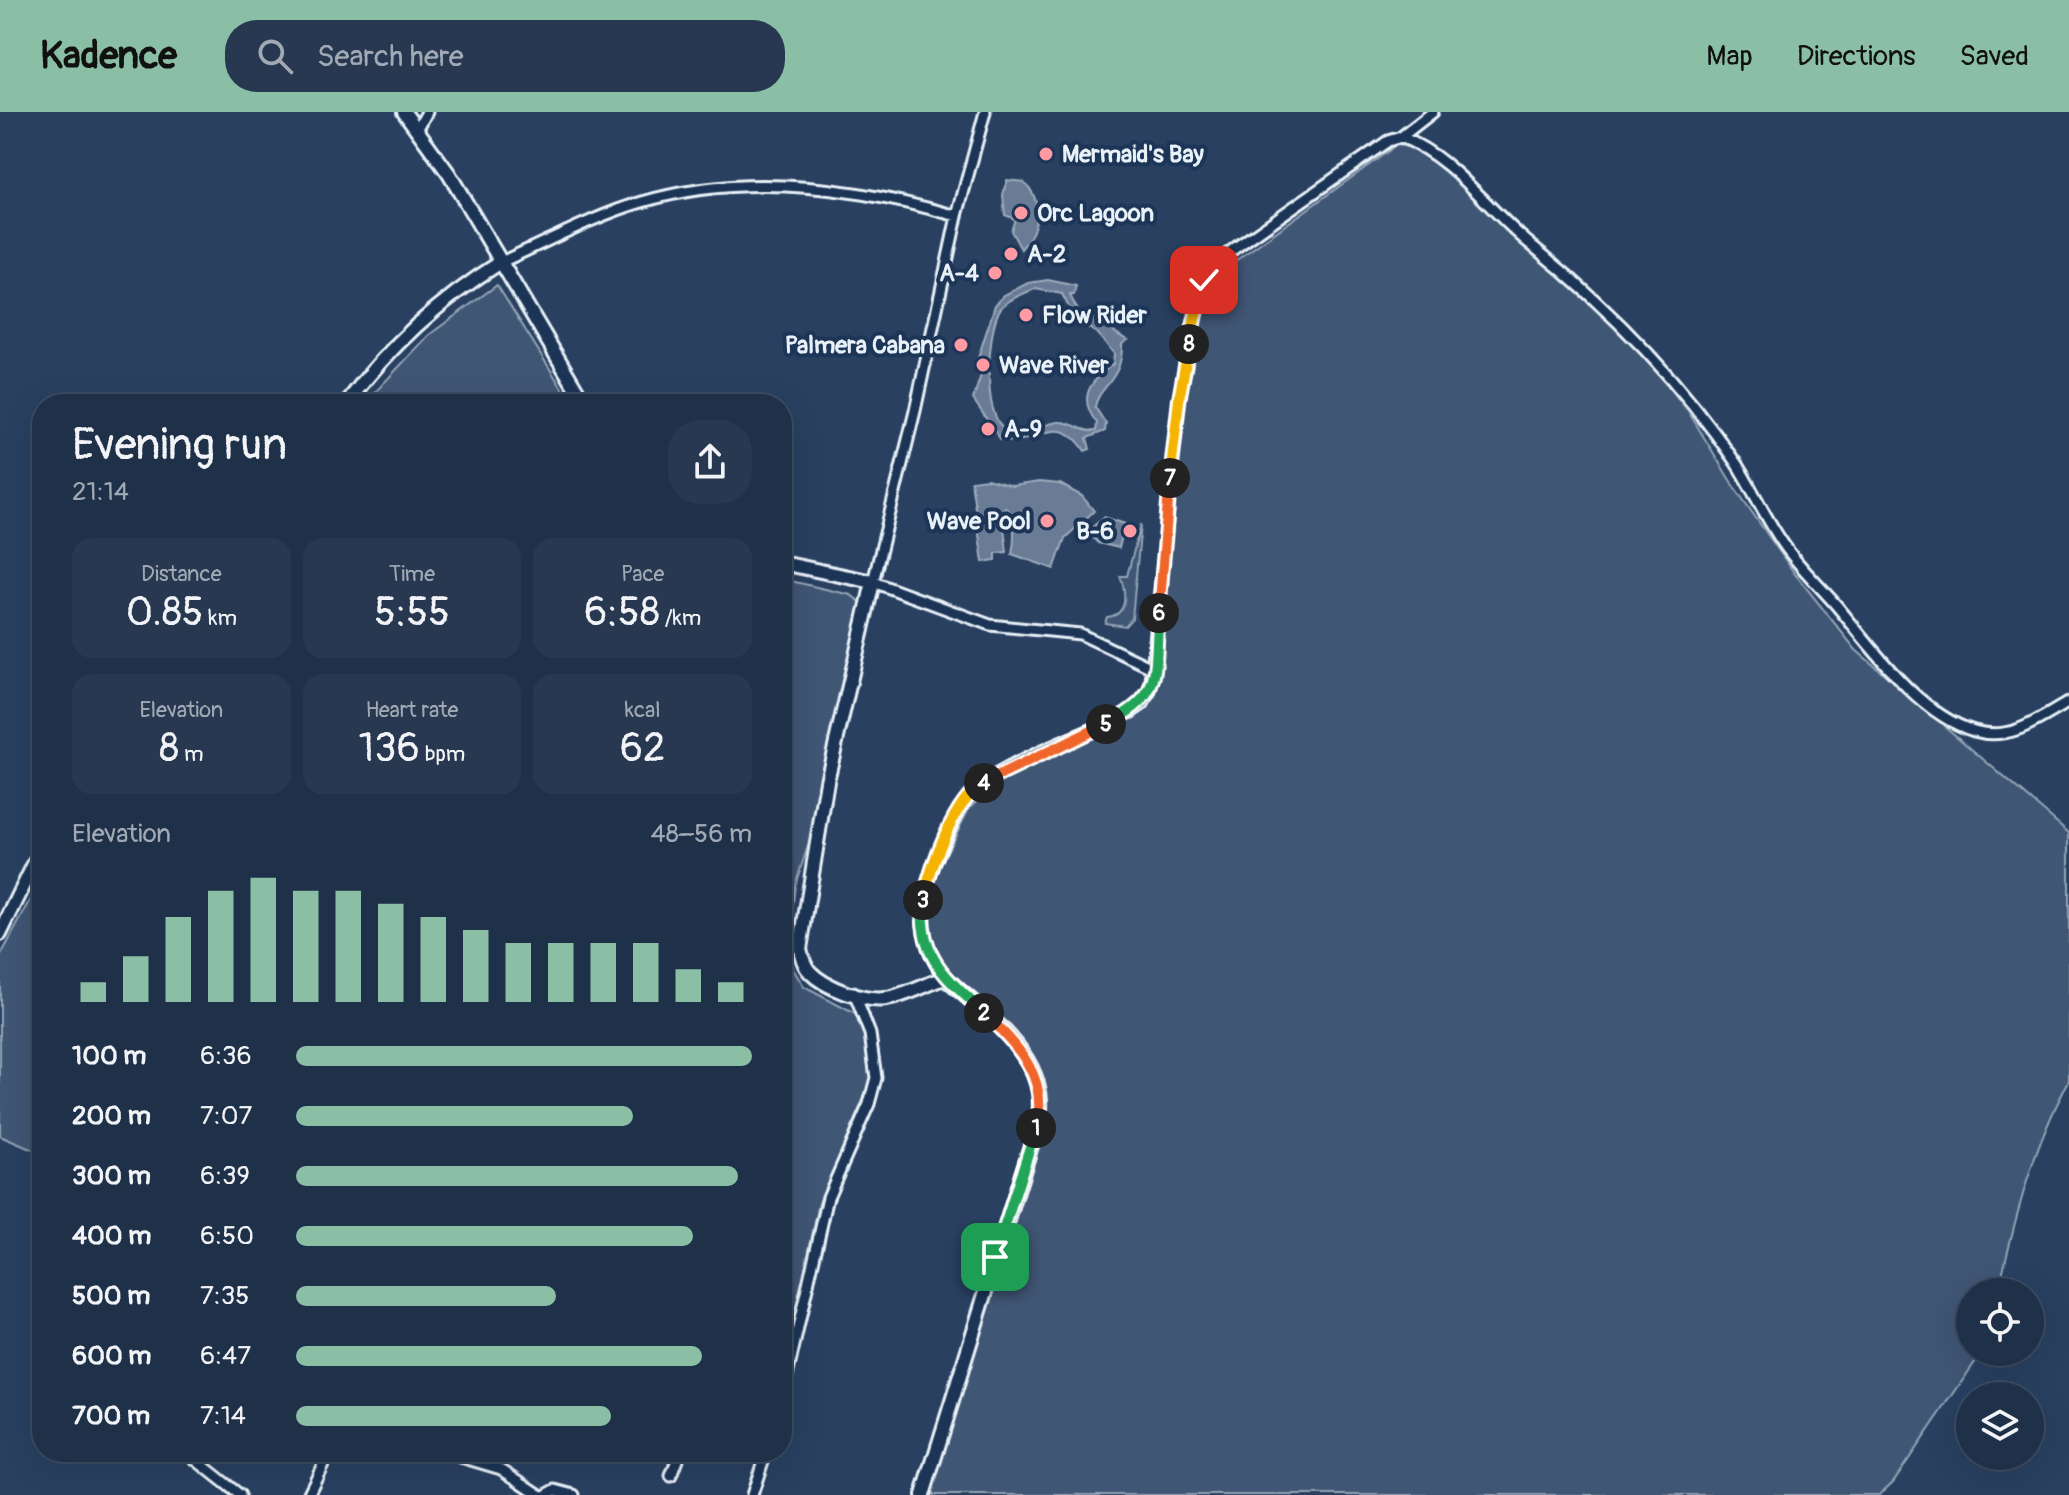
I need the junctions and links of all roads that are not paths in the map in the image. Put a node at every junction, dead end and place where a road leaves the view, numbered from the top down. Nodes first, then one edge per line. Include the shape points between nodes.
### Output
1 (404, 112) edge
2 (427, 112) edge
3 (985, 112) edge
4 (1433, 112) edge
5 (418, 128) junction
6 (1401, 137) junction
7 (957, 216) junction
8 (501, 262) junction
9 (355, 394) edge
10 (579, 394) edge
11 (792, 565) edge
12 (873, 582) junction
13 (1154, 669) junction
14 (2069, 702) edge
15 (32, 868) edge
16 (0, 934) edge
17 (945, 978) junction
18 (854, 993) junction
19 (792, 1354) edge
20 (199, 1462) edge
21 (324, 1462) edge
22 (478, 1462) edge
23 (676, 1462) edge
24 (763, 1462) edge
25 (671, 1476) dead end
26 (240, 1495) edge
27 (308, 1495) edge
28 (540, 1495) edge
29 (546, 1495) edge
30 (574, 1495) edge
31 (752, 1495) edge
32 (923, 1495) edge

1 - 5 main road
2 - 5 street
3 - 7 street
4 - 6 street
5 - 8 main road
6 - 13 street via 1235,248 1204,280 1179,400
6 - 14 street via 1439,157 1643,346 1738,466 1783,544 1863,642 1906,685 1950,719 1990,734 2015,732
7 - 8 street via 905,201 818,188 717,187 639,203
7 - 12 street
8 - 9 main road via 415,324
8 - 10 main road
11 - 12 main road
12 - 13 street via 990,625 1080,634
12 - 18 main road via 827,781 800,949 810,973
13 - 17 street via 1150,691 1137,709 1001,773 965,801 932,865 923,903 931,955
15 - 16 main road
17 - 18 main road via 885,999
17 - 32 main road via 1027,1060 1035,1075 1040,1112
18 - 19 street via 870,1034 876,1078 826,1205
20 - 26 street
21 - 27 street
22 - 28 street via 501,1469
23 - 25 street
24 - 31 street
29 - 30 street via 555,1490

